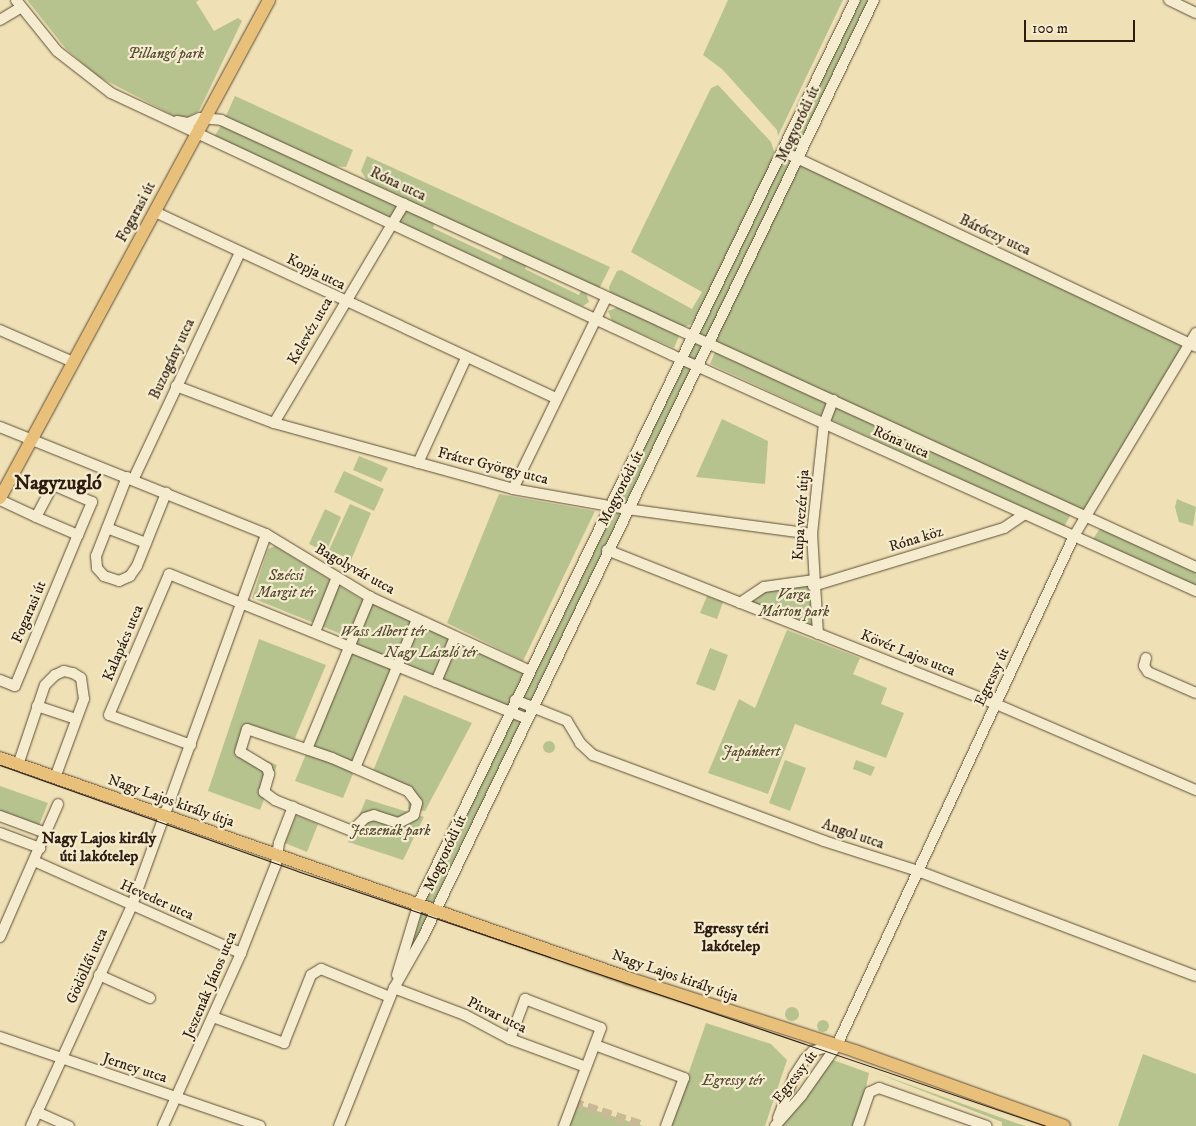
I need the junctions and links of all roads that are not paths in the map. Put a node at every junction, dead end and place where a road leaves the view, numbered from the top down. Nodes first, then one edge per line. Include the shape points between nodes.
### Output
1 (855, 0) edge
2 (874, 0) edge
3 (1169, 0) edge
4 (265, 3) edge
5 (18, 4) edge
6 (1196, 13) edge
7 (0, 20) edge
8 (205, 118) junction
9 (173, 121) junction
10 (196, 134) junction
11 (782, 151) junction
12 (798, 159) junction
13 (404, 204) junction
14 (155, 212) junction
15 (390, 224) junction
16 (240, 253) junction
17 (606, 298) junction
18 (345, 302) junction
19 (594, 319) junction
20 (0, 330) edge
21 (1196, 333) edge
22 (692, 337) junction
23 (709, 345) junction
24 (1193, 345) edge
25 (466, 358) junction
26 (681, 359) junction
27 (73, 362) junction
28 (699, 366) junction
29 (176, 386) junction
30 (556, 398) junction
31 (833, 400) junction
32 (274, 423) junction
33 (824, 424) junction
34 (0, 427) edge
35 (30, 440) junction
36 (418, 463) junction
37 (130, 478) junction
38 (513, 489) junction
39 (166, 493) junction
40 (0, 499) edge
41 (609, 506) junction
42 (627, 509) junction
43 (1025, 514) junction
44 (1086, 516) junction
45 (36, 517) junction
46 (107, 528) junction
47 (266, 534) junction
48 (812, 534) junction
49 (78, 535) junction
50 (1074, 536) junction
51 (146, 543) junction
52 (607, 550) junction
53 (1196, 567) edge
54 (337, 577) junction
55 (813, 583) junction
56 (1196, 591) edge
57 (370, 597) junction
58 (242, 602) junction
59 (740, 603) junction
60 (417, 619) junction
61 (315, 632) junction
62 (818, 634) junction
63 (454, 637) junction
64 (350, 646) junction
65 (1146, 658) dead end
66 (398, 666) junction
67 (530, 671) junction
68 (0, 680) edge
69 (436, 682) junction
70 (1196, 693) edge
71 (516, 700) junction
72 (996, 704) junction
73 (37, 706) junction
74 (533, 707) junction
75 (509, 712) junction
76 (527, 719) junction
77 (76, 720) junction
78 (191, 745) junction
79 (307, 749) junction
80 (0, 758) edge
81 (18, 765) junction
82 (355, 768) junction
83 (55, 778) junction
84 (1196, 790) edge
85 (58, 804) dead end
86 (293, 808) junction
87 (0, 816) edge
88 (165, 816) junction
89 (0, 833) edge
90 (46, 833) junction
91 (40, 848) junction
92 (277, 854) junction
93 (34, 861) junction
94 (918, 871) junction
95 (419, 902) junction
96 (132, 905) junction
97 (436, 908) junction
98 (0, 937) edge
99 (241, 953) junction
100 (99, 975) junction
101 (1196, 976) edge
102 (392, 992) junction
103 (150, 998) dead end
104 (213, 1017) junction
105 (0, 1038) edge
106 (510, 1040) junction
107 (595, 1045) junction
108 (837, 1045) junction
109 (62, 1060) junction
110 (586, 1067) junction
111 (789, 1090) junction
112 (802, 1095) junction
113 (176, 1097) junction
114 (37, 1112) junction
115 (31, 1126) edge
116 (69, 1126) edge
117 (163, 1126) edge
118 (260, 1126) edge
119 (339, 1126) edge
120 (564, 1126) edge
121 (666, 1126) edge
122 (858, 1126) edge
123 (987, 1126) edge
124 (1064, 1126) edge

1 - 11 street, Mogyoródi út
2 - 12 street, Mogyoródi út
3 - 6 street
4 - 8 main road, Fogarasi út
5 - 7 street
5 - 9 street, Róna utca via 57,51 96,83
8 - 9 street, Róna utca via 188,123
8 - 10 main road, Fogarasi út
8 - 13 street, Róna utca via 221,120
9 - 10 street, Róna utca
10 - 14 main road, Fogarasi út
10 - 15 street, Róna utca
11 - 12 street, Báróczy utca
11 - 22 street, Mogyoródi út
12 - 23 street, Mogyoródi út
12 - 24 street, Báróczy utca
13 - 15 street, Kelevéz utca
13 - 17 street, Róna utca
14 - 16 street, Kopja utca
14 - 27 main road, Fogarasi út
15 - 18 street, Kelevéz utca
15 - 19 street, Róna utca
16 - 18 street, Kopja utca
16 - 29 street, Buzogány utca
17 - 19 street
17 - 22 street, Róna utca
18 - 25 street, Kopja utca
18 - 32 street, Kelevéz utca
19 - 26 street, Róna utca
19 - 30 street
20 - 27 street
21 - 24 street, Egressy út
22 - 23 street, Róna utca
22 - 26 street, Mogyoródi út
23 - 28 street, Mogyoródi út
23 - 31 street, Róna utca
24 - 44 street, Egressy út
25 - 30 street, Kopja utca
25 - 36 street
26 - 28 street, Róna utca
26 - 41 street, Mogyoródi út
27 - 35 main road, Fogarasi út
28 - 33 street, Róna utca
28 - 42 street, Mogyoródi út
29 - 32 street, Fráter György utca
29 - 37 street, Buzogány utca via 168,413
30 - 38 street
31 - 33 street, Kupa vezér útja
31 - 44 street, Róna utca
32 - 36 street, Fráter György utca
33 - 43 street, Róna utca
33 - 48 street, Kupa vezér útja
34 - 35 street
35 - 37 street, Bagolyvár utca
35 - 40 main road, Fogarasi út
36 - 38 street, Fráter György utca
37 - 39 street, Bagolyvár utca
37 - 46 street
38 - 41 street, Fráter György utca
39 - 47 street, Bagolyvár utca
39 - 51 street
40 - 45 street, Fogarasi út
41 - 42 street, Fráter György utca
41 - 67 street, Mogyoródi út
42 - 48 street, Fráter György utca
42 - 52 street, Mogyoródi út
43 - 50 street, Róna utca
43 - 55 street, Róna köz via 1004,528
44 - 50 street, Egressy út
44 - 53 street, Róna utca
45 - 49 street, Fogarasi út
45 - 49 street, Fogarasi út via 53,485 92,502
46 - 51 street
46 - 51 street via 96,556 97,568 104,576 119,581 130,576
47 - 54 street, Bagolyvár utca
47 - 58 street
48 - 55 street, Kupa vezér útja
49 - 68 street, Fogarasi út via 15,686
50 - 56 street, Róna utca
50 - 72 street, Egressy út
52 - 59 street, Kövér Lajos utca
52 - 74 street, Mogyoródi út
54 - 57 street, Bagolyvár utca
54 - 61 street
55 - 59 street, Róna köz via 764,587
55 - 62 street, Kupa vezér útja
57 - 60 street, Bagolyvár utca
57 - 64 street
58 - 61 street
58 - 78 street
58 - 78 street, Kalapács utca via 169,574 109,715
59 - 62 street, Kövér Lajos utca
60 - 63 street, Bagolyvár utca
60 - 66 street
61 - 64 street
62 - 72 street, Kövér Lajos utca
63 - 67 street, Bagolyvár utca
63 - 69 street
64 - 66 street
64 - 79 street
65 - 70 street via 1144,666 1148,672
66 - 69 street
66 - 82 street
67 - 71 street, Mogyoródi út
69 - 75 street
71 - 74 street, Angol utca
71 - 75 street, Mogyoródi út
72 - 84 street, Kövér Lajos utca
72 - 94 street, Egressy út
73 - 77 street
73 - 77 street via 49,678 64,671 74,673 81,678 85,693
73 - 81 street
74 - 76 street, Mogyoródi út
74 - 94 street, Angol utca via 567,721 580,743 593,755 759,817
75 - 76 street
75 - 95 street, Mogyoródi út
76 - 97 street, Mogyoródi út
77 - 83 street
78 - 88 street
79 - 82 street
79 - 86 street via 251,729 244,732 240,752 267,768 269,774 264,792
80 - 81 main road, Nagy Lajos király útja
81 - 83 main road, Nagy Lajos király útja
82 - 86 street via 411,793 417,803 414,815 398,823 374,815 365,818 352,831
83 - 88 main road, Nagy Lajos király útja
85 - 90 street
86 - 92 street
87 - 90 street
88 - 92 main road, Nagy Lajos király útja
88 - 96 street, Gödöllői utca
89 - 91 street
90 - 91 street
91 - 93 street
92 - 95 main road, Nagy Lajos király útja
92 - 99 street, Jeszenák János utca
93 - 96 street, Heveder utca
93 - 98 street
94 - 101 street, Angol utca
94 - 108 street, Egressy út
95 - 97 main road, Nagy Lajos király útja
95 - 102 street, Mogyoródi út
96 - 99 street, Heveder utca
96 - 100 street, Gödöllői utca
97 - 102 street, Mogyoródi út
97 - 108 main road, Nagy Lajos király útja via 628,978
99 - 104 street, Jeszenák János utca
100 - 103 street
100 - 109 street, Gödöllői utca
102 - 104 street, Pitvar utca via 321,969 311,974 284,1043
102 - 106 street, Pitvar utca via 465,1015
102 - 119 street, Mogyoródi út
104 - 113 street, Jeszenák János utca
105 - 109 street, Jerney utca
106 - 107 street via 524,1000 601,1028
106 - 110 street, Pitvar utca
107 - 110 street
107 - 121 street via 684,1078
108 - 111 street, Egressy út via 814,1051 798,1069
108 - 112 street, Egressy út
108 - 124 main road, Nagy Lajos király útja
109 - 113 street, Jerney utca
109 - 114 street, Gödöllői utca
110 - 120 street
111 - 112 street via 793,1098
111 - 112 street, Egressy út via 775,1126
113 - 117 street, Jeszenák János utca
113 - 118 street, Jerney utca
114 - 115 street, Gödöllői utca
114 - 116 street
122 - 123 street via 870,1092 879,1088

